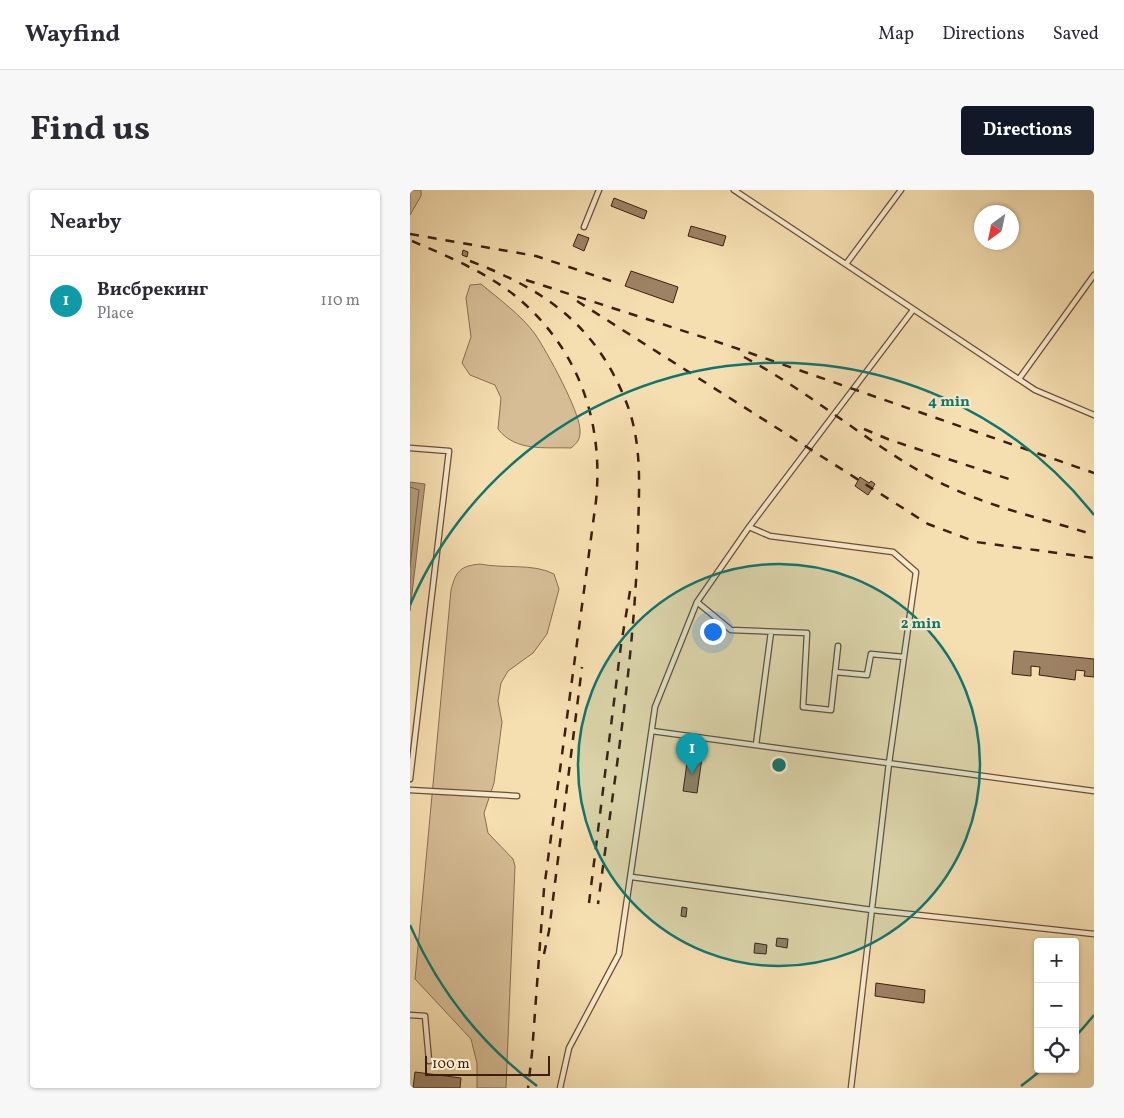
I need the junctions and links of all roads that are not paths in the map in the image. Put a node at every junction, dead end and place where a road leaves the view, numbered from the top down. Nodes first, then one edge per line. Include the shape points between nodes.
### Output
1 (599, 190) edge
2 (734, 190) edge
3 (901, 190) edge
4 (584, 227) dead end
5 (846, 264) junction
6 (1094, 275) edge
7 (914, 310) junction
8 (1019, 379) junction
9 (1094, 415) edge
10 (410, 448) edge
11 (749, 527) junction
12 (697, 602) junction
13 (771, 632) junction
14 (838, 646) dead end
15 (904, 657) junction
16 (835, 672) junction
17 (652, 731) junction
18 (756, 745) junction
19 (890, 763) junction
20 (410, 779) edge
21 (410, 790) edge
22 (1094, 791) edge
23 (518, 796) dead end
24 (632, 877) junction
25 (872, 910) junction
26 (1094, 934) edge
27 (410, 1015) edge
28 (429, 1061) dead end
29 (560, 1088) edge
30 (851, 1088) edge

1 - 4 lane
2 - 5 lane
3 - 5 lane
5 - 7 lane
6 - 8 lane
7 - 8 lane
7 - 11 lane
8 - 9 lane via 1048,397
10 - 20 lane via 449,451
11 - 12 lane
11 - 15 lane via 770,536 893,552 916,572
12 - 13 lane via 731,630
12 - 17 lane via 655,707
13 - 16 lane via 807,633 803,707 831,710
13 - 18 lane
14 - 16 lane
15 - 16 lane via 871,654 867,675
15 - 19 lane
17 - 18 lane
17 - 24 lane
18 - 19 lane
19 - 22 lane
19 - 25 lane
21 - 23 lane
24 - 25 lane
24 - 29 lane via 619,954 569,1048
25 - 26 lane
25 - 30 lane
27 - 28 lane via 424,1016

